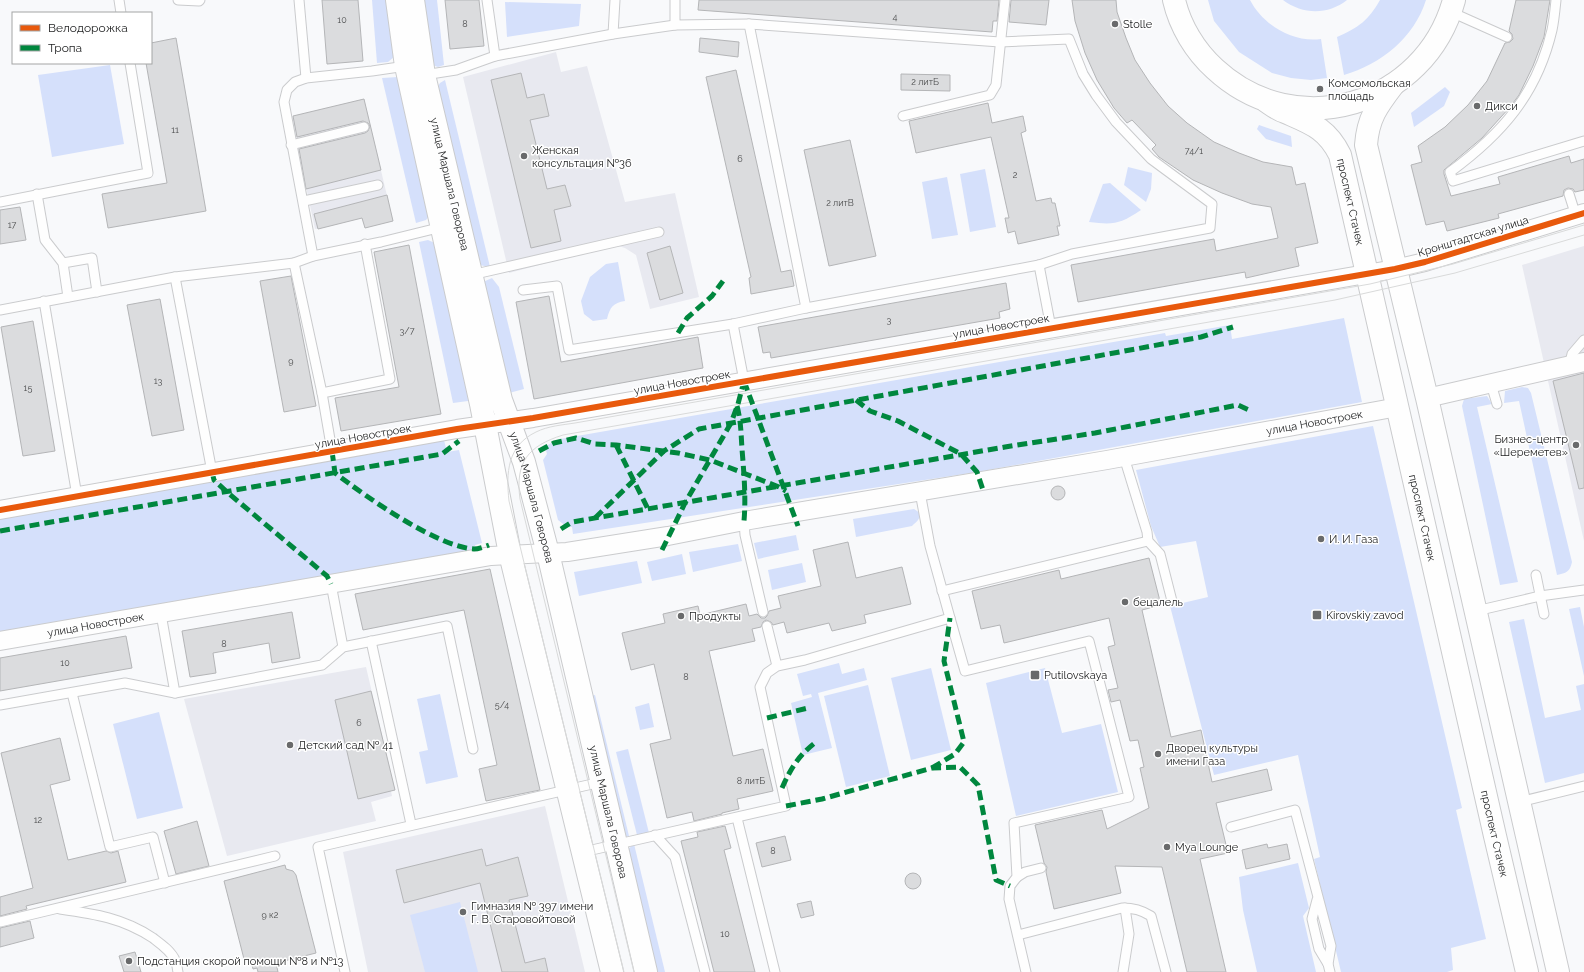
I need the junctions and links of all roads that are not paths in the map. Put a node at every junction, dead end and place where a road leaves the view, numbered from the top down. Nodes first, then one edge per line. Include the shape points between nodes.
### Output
1 (119, 0) edge
2 (178, 0) edge
3 (200, 0) edge
4 (299, 0) edge
5 (397, 0) edge
6 (413, 0) edge
7 (487, 0) edge
8 (615, 0) edge
9 (676, 0) edge
10 (1005, 0) edge
11 (1174, 0) edge
12 (1556, 0) edge
13 (1452, 6) edge
14 (121, 12) edge
15 (675, 24) junction
16 (749, 24) junction
17 (613, 34) junction
18 (1507, 37) dead end
19 (1000, 42) junction
20 (495, 56) junction
21 (130, 64) edge
22 (415, 71) junction
23 (306, 78) junction
24 (1393, 85) junction
25 (1266, 101) junction
26 (903, 116) dead end
27 (364, 127) dead end
28 (1584, 141) edge
29 (291, 145) junction
30 (1555, 150) junction
31 (1558, 159) dead end
32 (378, 185) dead end
33 (37, 194) junction
34 (1569, 194) dead end
35 (304, 201) junction
36 (0, 202) edge
37 (1580, 215) edge
38 (442, 227) junction
39 (658, 232) dead end
40 (366, 244) junction
41 (313, 256) junction
42 (63, 263) junction
43 (294, 263) junction
44 (1040, 265) junction
45 (1395, 269) junction
46 (1368, 274) junction
47 (471, 275) junction
48 (175, 277) junction
49 (523, 290) dead end
50 (97, 292) junction
51 (68, 297) junction
52 (44, 302) junction
53 (806, 308) junction
54 (0, 310) edge
55 (733, 324) junction
56 (1051, 328) junction
57 (1584, 340) edge
58 (1576, 364) edge
59 (744, 381) junction
60 (1491, 384) junction
61 (322, 393) junction
62 (1426, 398) junction
63 (1497, 404) dead end
64 (1398, 406) junction
65 (510, 422) junction
66 (485, 425) junction
67 (332, 451) junction
68 (1124, 457) junction
69 (212, 472) junction
70 (920, 492) junction
71 (77, 496) junction
72 (0, 510) edge
73 (744, 521) junction
74 (1148, 541) junction
75 (548, 553) junction
76 (510, 554) junction
77 (1536, 575) dead end
78 (331, 584) junction
79 (1584, 590) edge
80 (942, 591) junction
81 (1540, 596) junction
82 (1172, 601) dead end
83 (1474, 611) junction
84 (763, 612) dead end
85 (161, 614) junction
86 (1544, 614) dead end
87 (950, 618) junction
88 (767, 626) dead end
89 (0, 641) edge
90 (371, 641) junction
91 (343, 647) junction
92 (777, 666) junction
93 (72, 693) junction
94 (175, 693) junction
95 (0, 705) edge
96 (473, 749) dead end
97 (601, 782) junction
98 (1584, 786) edge
99 (568, 790) junction
100 (1518, 802) junction
101 (737, 818) junction
102 (411, 824) junction
103 (1231, 827) dead end
104 (656, 835) junction
105 (616, 844) junction
106 (582, 852) junction
107 (275, 856) dead end
108 (1041, 868) dead end
109 (1017, 877) junction
110 (165, 883) junction
111 (55, 908) junction
112 (1125, 908) junction
113 (0, 922) edge
114 (1018, 935) junction
115 (1329, 968) edge
116 (178, 972) edge
117 (346, 972) edge
118 (612, 972) edge
119 (646, 972) edge
120 (705, 972) edge
121 (775, 972) edge
122 (1026, 972) edge
123 (1123, 972) edge
124 (1166, 972) edge
125 (1527, 972) edge
126 (1558, 972) edge

1 - 14 lane
2 - 3 lane
4 - 23 lane
5 - 22 main road, улица Маршала Говорова
6 - 22 main road, улица Маршала Говорова
7 - 20 lane
8 - 17 lane
9 - 15 lane
10 - 19 lane
11 - 25 main road via 1182,25 1209,64 1236,86
12 - 30 lane via 1552,31 1542,51 1538,72 1522,102 1500,131 1450,172 1453,181
13 - 18 lane
13 - 24 main road via 1441,33 1428,53 1412,71
15 - 16 lane
15 - 17 lane
16 - 19 lane
16 - 53 lane
17 - 20 lane
19 - 26 lane via 996,85 990,95
19 - 44 lane via 1069,39 1083,74 1116,122 1151,159 1212,204 1210,228 1072,254
20 - 22 lane via 456,70
21 - 33 lane via 148,173
22 - 23 lane
22 - 38 main road, улица Маршала Говорова
22 - 47 main road, улица Маршала Говорова
23 - 29 lane via 295,82 287,90 284,102
24 - 25 main road via 1353,104 1331,108 1309,109
24 - 45 main road via 1372,115 1366,145
25 - 46 main road, проспект Стачек via 1283,112 1310,122 1334,142 1340,155
27 - 29 lane
28 - 30 lane
29 - 35 lane
30 - 31 lane
32 - 35 lane
33 - 36 lane
33 - 42 lane via 45,240
34 - 37 lane
35 - 41 lane
37 - 45 street, Кронштадтская улица
38 - 40 lane
38 - 66 main road, улица Маршала Говорова
39 - 47 lane
40 - 41 lane
40 - 61 lane via 390,379
41 - 43 lane
42 - 50 lane via 92,258
42 - 51 lane
43 - 48 lane
43 - 61 lane
44 - 53 lane
44 - 56 lane
45 - 46 street, Кронштадтская улица
45 - 62 main road
46 - 56 street, улица Новостроек
46 - 64 main road, проспект Стачек
47 - 65 main road, улица Маршала Говорова via 501,400
48 - 50 lane
48 - 69 lane
49 - 55 lane via 557,286 569,350
50 - 51 lane
51 - 52 lane
52 - 54 lane
52 - 71 lane
53 - 55 lane
55 - 59 lane
56 - 59 street, улица Новостроек
57 - 58 lane via 1572,354
58 - 60 street via 1528,370
59 - 65 street, улица Новостроек
60 - 62 street
60 - 63 lane
61 - 67 lane
62 - 83 main road
64 - 68 street, улица Новостроек
64 - 125 main road, проспект Стачек
65 - 66 street, улица Новостроек
65 - 75 main road, улица Маршала Говорова via 524,462
66 - 67 street, улица Новостроек
66 - 76 main road, улица Маршала Говорова
67 - 69 street, улица Новостроек
68 - 70 street, улица Новостроек
68 - 74 lane
69 - 71 street, улица Новостроек
70 - 73 street, улица Новостроек
70 - 80 lane via 927,535
71 - 72 street, улица Новостроек
73 - 75 street, улица Новостроек via 668,536
73 - 84 lane
74 - 80 lane
74 - 82 lane via 1160,554
75 - 76 street, улица Новостроек
75 - 97 main road, улица Маршала Говорова
76 - 78 street, улица Новостроек
76 - 99 main road, улица Маршала Говорова
77 - 81 lane
78 - 85 street, улица Новостроек
78 - 91 lane
79 - 81 lane
80 - 87 lane
81 - 83 lane
81 - 86 lane
83 - 100 main road
85 - 89 street, улица Новостроек
85 - 94 lane
87 - 92 lane
87 - 109 lane via 965,671 1089,641 1129,797 1014,823
88 - 92 lane
90 - 91 lane
90 - 96 lane via 447,626
90 - 102 lane
91 - 94 lane via 322,665
92 - 101 lane via 767,673 760,687 786,806
93 - 94 lane via 125,684
93 - 95 lane
93 - 110 lane via 110,847 153,837
97 - 99 lane
97 - 105 main road, улица Маршала Говорова
98 - 100 lane
99 - 102 lane
99 - 106 main road, улица Маршала Говорова
100 - 126 main road
101 - 104 lane
101 - 121 lane
102 - 117 lane via 318,847
103 - 115 lane via 1295,810 1331,946
104 - 105 lane
104 - 120 lane via 675,858
105 - 106 lane
105 - 119 main road, улица Маршала Говорова
106 - 118 main road, улица Маршала Говорова
107 - 110 lane
108 - 109 lane
109 - 114 lane via 1010,886 1009,899
110 - 111 lane
111 - 113 lane
111 - 116 lane via 102,916 142,931 168,950 175,960
112 - 114 lane
112 - 123 lane via 1129,934
112 - 124 lane via 1142,910 1151,916
114 - 122 lane

